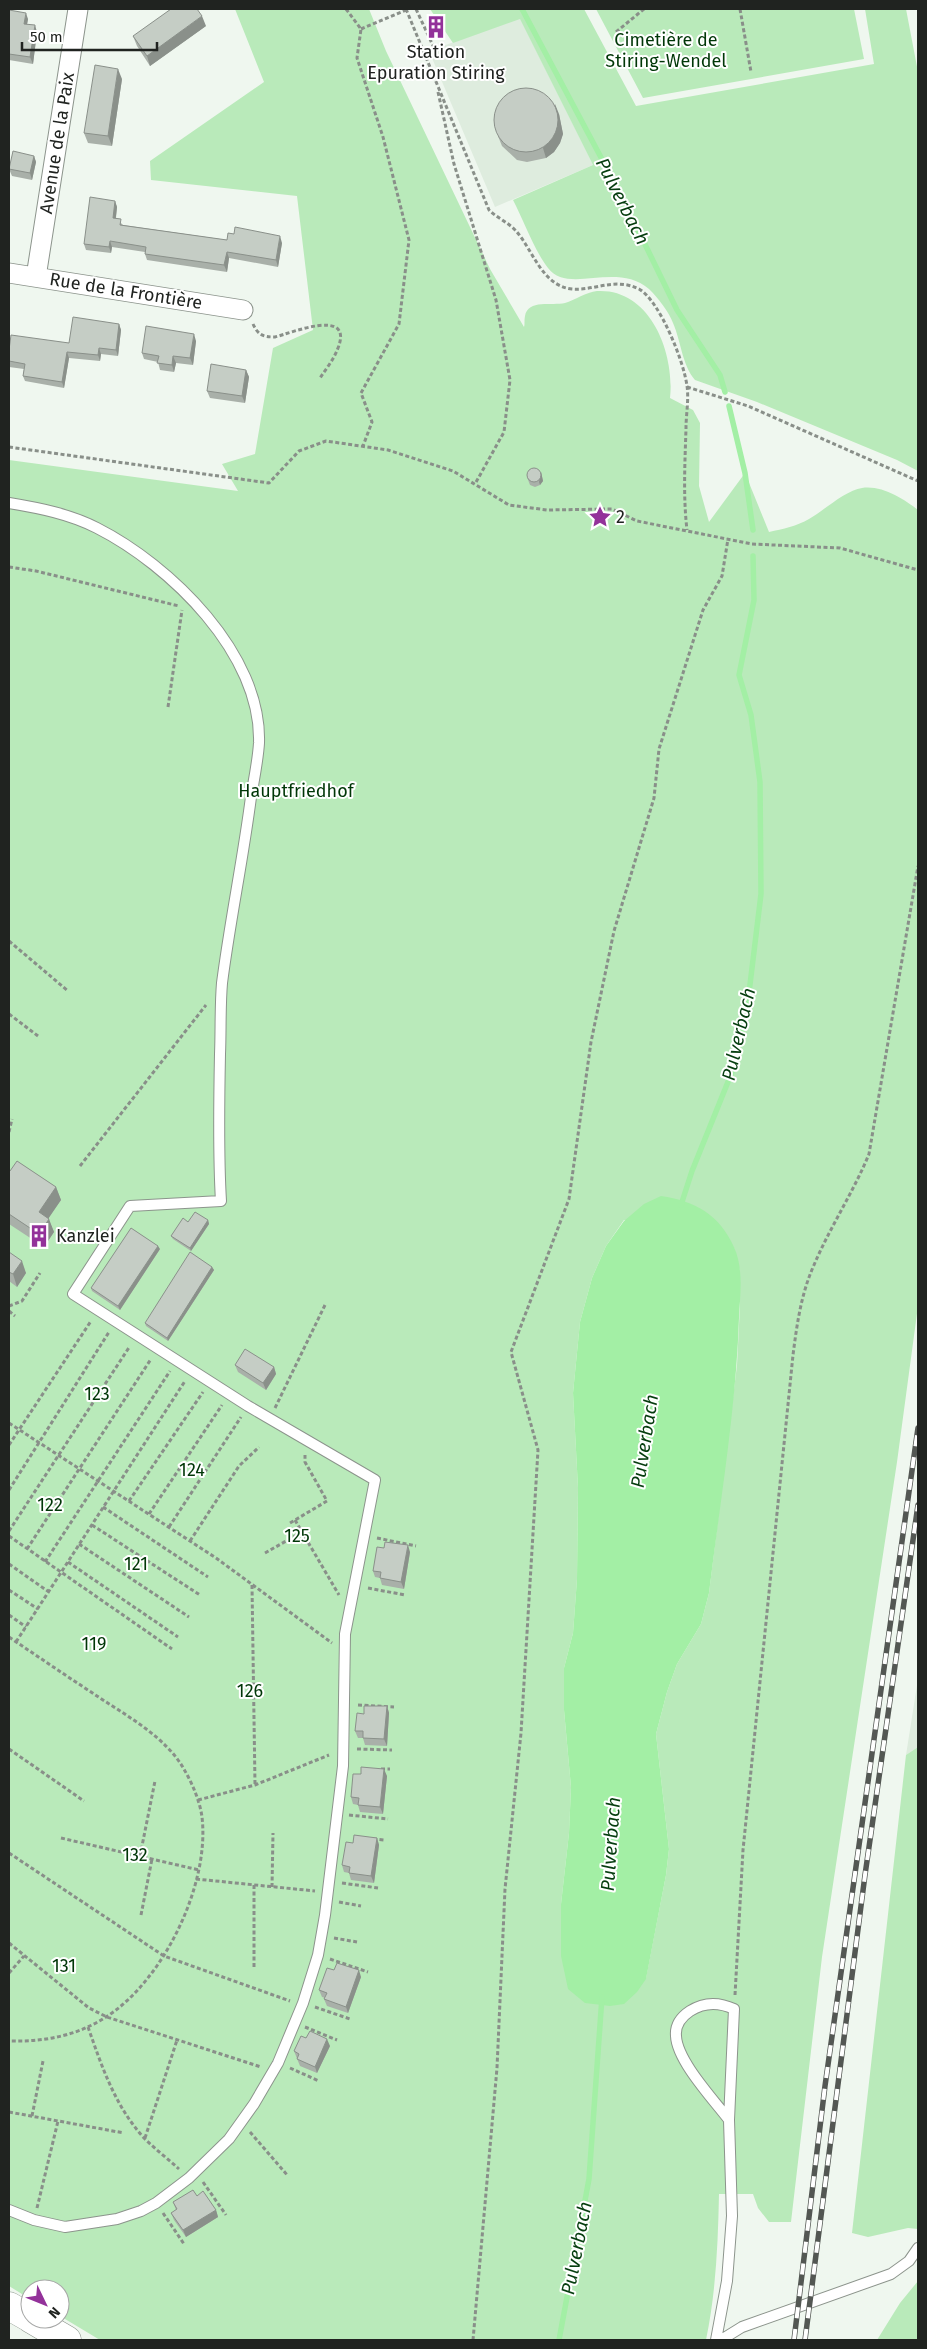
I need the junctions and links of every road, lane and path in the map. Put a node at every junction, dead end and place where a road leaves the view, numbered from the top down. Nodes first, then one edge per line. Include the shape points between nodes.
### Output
1 (78, 9) edge
2 (346, 9) edge
3 (406, 9) edge
4 (416, 9) edge
5 (644, 9) edge
6 (740, 9) edge
7 (361, 29) junction
8 (616, 32) dead end
9 (435, 50) dead end
10 (751, 72) dead end
11 (436, 83) junction
12 (9, 273) edge
13 (36, 277) junction
14 (243, 310) joint
15 (320, 378) dead end
16 (687, 386) junction
17 (363, 446) junction
18 (9, 447) edge
19 (918, 482) edge
20 (475, 484) junction
21 (9, 503) edge
22 (686, 530) junction
23 (728, 539) junction
24 (9, 567) edge
25 (918, 570) edge
26 (184, 590) junction
27 (182, 607) junction
28 (168, 707) dead end
29 (918, 866) edge
30 (9, 941) edge
31 (222, 984) junction
32 (68, 991) dead end
33 (9, 1014) edge
34 (38, 1036) dead end
35 (12, 1119) dead end
36 (9, 1132) edge
37 (80, 1166) dead end
38 (40, 1273) dead end
39 (325, 1305) dead end
40 (9, 1306) edge
41 (99, 1310) junction
42 (9, 1311) edge
43 (15, 1316) dead end
44 (116, 1321) junction
45 (137, 1335) junction
46 (158, 1348) junction
47 (177, 1360) junction
48 (192, 1370) junction
49 (210, 1382) junction
50 (230, 1394) junction
51 (248, 1406) junction
52 (270, 1419) junction
53 (9, 1422) edge
54 (19, 1429) junction
55 (304, 1439) junction
56 (39, 1442) junction
57 (9, 1445) edge
58 (259, 1447) dead end
59 (59, 1455) junction
60 (79, 1468) junction
61 (98, 1481) junction
62 (9, 1490) edge
63 (114, 1491) junction
64 (129, 1501) junction
65 (104, 1507) junction
66 (149, 1514) junction
67 (295, 1520) junction
68 (290, 1522) dead end
69 (92, 1525) junction
70 (169, 1527) junction
71 (9, 1531) edge
72 (302, 1532) junction
73 (364, 1535) junction
74 (9, 1536) edge
75 (190, 1541) junction
76 (80, 1544) junction
77 (416, 1546) dead end
78 (27, 1549) junction
79 (265, 1553) dead end
80 (45, 1562) junction
81 (68, 1562) junction
82 (9, 1564) edge
83 (62, 1573) junction
84 (208, 1577) dead end
85 (252, 1585) junction
86 (362, 1587) dead end
87 (9, 1590) edge
88 (49, 1592) junction
89 (406, 1595) dead end
90 (200, 1596) dead end
91 (38, 1609) junction
92 (349, 1613) junction
93 (9, 1615) edge
94 (190, 1617) dead end
95 (26, 1627) junction
96 (178, 1636) dead end
97 (9, 1637) edge
98 (16, 1642) junction
99 (172, 1649) dead end
100 (344, 1652) junction
101 (345, 1705) junction
102 (394, 1707) dead end
103 (344, 1748) junction
104 (9, 1749) edge
105 (392, 1750) dead end
106 (343, 1766) junction
107 (390, 1770) dead end
108 (155, 1781) dead end
109 (255, 1785) junction
110 (84, 1800) dead end
111 (198, 1800) junction
112 (338, 1813) junction
113 (388, 1819) dead end
114 (273, 1833) dead end
115 (336, 1834) junction
116 (61, 1838) dead end
117 (384, 1840) dead end
118 (9, 1853) edge
119 (140, 1857) junction
120 (152, 1859) junction
121 (199, 1870) junction
122 (196, 1879) junction
123 (329, 1881) junction
124 (254, 1885) junction
125 (272, 1886) junction
126 (378, 1888) dead end
127 (327, 1896) junction
128 (361, 1906) dead end
129 (141, 1915) dead end
130 (321, 1936) junction
131 (358, 1942) dead end
132 (9, 1943) edge
133 (318, 1955) junction
134 (24, 1956) junction
135 (164, 1956) junction
136 (254, 1967) dead end
137 (368, 1972) dead end
138 (9, 1973) edge
139 (302, 2004) junction
140 (734, 2009) junction
141 (107, 2017) junction
142 (350, 2019) dead end
143 (296, 2023) junction
144 (88, 2028) junction
145 (177, 2040) junction
146 (337, 2040) dead end
147 (9, 2041) edge
148 (43, 2061) dead end
149 (276, 2067) junction
150 (319, 2081) dead end
151 (9, 2112) edge
152 (32, 2116) junction
153 (729, 2120) junction
154 (58, 2121) junction
155 (241, 2122) junction
156 (124, 2133) dead end
157 (144, 2138) junction
158 (192, 2175) junction
159 (288, 2176) dead end
160 (156, 2203) junction
161 (9, 2210) edge
162 (226, 2215) dead end
163 (34, 2220) junction
164 (184, 2244) dead end
165 (918, 2248) edge
166 (9, 2306) edge
167 (20, 2312) edge
168 (48, 2329) edge
169 (67, 2340) edge
170 (473, 2340) edge
171 (716, 2340) edge
172 (721, 2340) edge

1 - 13 street, Avenue de la Paix
2 - 7 path
3 - 7 path
3 - 11 path
4 - 9 path
5 - 8 path
6 - 10 path
7 - 17 path via 357,58 383,137 409,240 399,324 361,393 372,422
11 - 16 path via 488,210 515,230 542,270 558,286 573,289 604,284 627,285 640,290 650,300 671,335
11 - 20 path via 454,164 496,300 510,380 504,432
12 - 13 street, Rue de la Frontière
13 - 14 street, Rue de la Frontière
14 - 15 path via 249,314 257,332 267,337 322,325 337,327 340,333 338,348
16 - 19 path via 748,406
16 - 22 path
17 - 18 path via 326,442 299,451 269,483
17 - 20 path via 388,450 453,471
20 - 22 path via 509,505 546,510 612,509 637,521
21 - 26 lane via 62,514 96,527 136,550
22 - 23 path
23 - 25 path via 752,544 840,548
23 - 170 path via 722,576 703,610 659,749 654,798 614,931 591,1042 569,1199 511,1352 538,1450 520,1733 505,1889 497,2068
24 - 27 path
26 - 27 path
26 - 31 lane via 225,642 245,676 253,699 259,742
27 - 28 path
29 - 140 path via 869,1154 813,1266 800,1303 742,1850
30 - 32 path
31 - 37 path
31 - 41 lane via 218,1149 221,1201 130,1206 73,1294
33 - 34 path
35 - 36 path
38 - 40 path via 22,1301
39 - 52 path
41 - 44 lane
41 - 54 path
42 - 43 path
44 - 45 lane
44 - 56 path
45 - 46 lane
45 - 59 path
46 - 47 lane
46 - 60 path
47 - 48 lane
47 - 61 path
48 - 49 lane
48 - 63 path
49 - 50 lane
49 - 64 path
50 - 51 lane
50 - 66 path
51 - 52 lane
51 - 70 path
52 - 55 lane
53 - 54 path
54 - 56 path
54 - 57 path
55 - 67 path via 305,1462 327,1501
55 - 73 lane via 375,1480
56 - 59 path
56 - 62 path
58 - 75 path via 238,1466
59 - 60 path
59 - 71 path
60 - 61 path
60 - 78 path
61 - 63 path
61 - 80 path
63 - 64 path
63 - 65 path
64 - 66 path
65 - 69 path
65 - 84 path
66 - 70 path
67 - 68 path
67 - 72 path
69 - 76 path
69 - 90 path
70 - 75 path
72 - 79 path
72 - 92 path
73 - 77 path
73 - 92 lane
74 - 78 path
75 - 85 path
76 - 81 path
76 - 94 path
78 - 80 path
80 - 83 path
81 - 83 path
81 - 96 path
82 - 88 path
83 - 88 path
83 - 99 path
85 - 100 path
85 - 109 path
86 - 89 path
87 - 91 path
88 - 91 path
91 - 95 path
92 - 100 lane
93 - 95 path
95 - 98 path
97 - 98 path
98 - 111 path via 150,1732 184,1770
100 - 101 lane
101 - 102 path
101 - 103 lane
103 - 105 path
103 - 106 lane
103 - 109 path
104 - 110 path
106 - 107 path
106 - 112 lane
108 - 119 path
109 - 111 path
111 - 121 path via 203,1836
112 - 113 path
112 - 115 lane
114 - 125 path
115 - 117 path
115 - 123 lane
116 - 119 path
118 - 135 path
119 - 120 path
120 - 121 path
120 - 129 path
121 - 122 path
122 - 124 path
122 - 135 path via 185,1913
123 - 126 path
123 - 127 lane
124 - 125 path
124 - 136 path
125 - 127 path
127 - 128 path
127 - 130 lane
130 - 131 path
130 - 133 lane
132 - 134 path
133 - 137 path
133 - 139 lane
134 - 138 path
134 - 141 path via 89,2008
135 - 139 path
135 - 141 path via 129,1999
139 - 142 path
139 - 143 lane
140 - 153 lane
140 - 153 lane via 724,2004 708,2003 695,2008 684,2015 677,2026 676,2037 684,2059
141 - 144 path
141 - 145 path
143 - 146 path
143 - 149 lane
144 - 147 path via 56,2038
144 - 157 path via 106,2078 123,2111
145 - 149 path
145 - 157 path
148 - 152 path
149 - 150 path
149 - 155 lane
151 - 152 path
152 - 154 path
153 - 171 lane via 732,2216 727,2281
154 - 156 path
154 - 163 path
155 - 158 lane via 229,2139
155 - 159 path
157 - 158 path
158 - 160 lane
158 - 162 path
160 - 163 lane via 116,2219 90,2224 65,2227
160 - 164 path
161 - 163 lane
165 - 172 lane via 891,2274 742,2327
166 - 167 main road
168 - 169 main road

